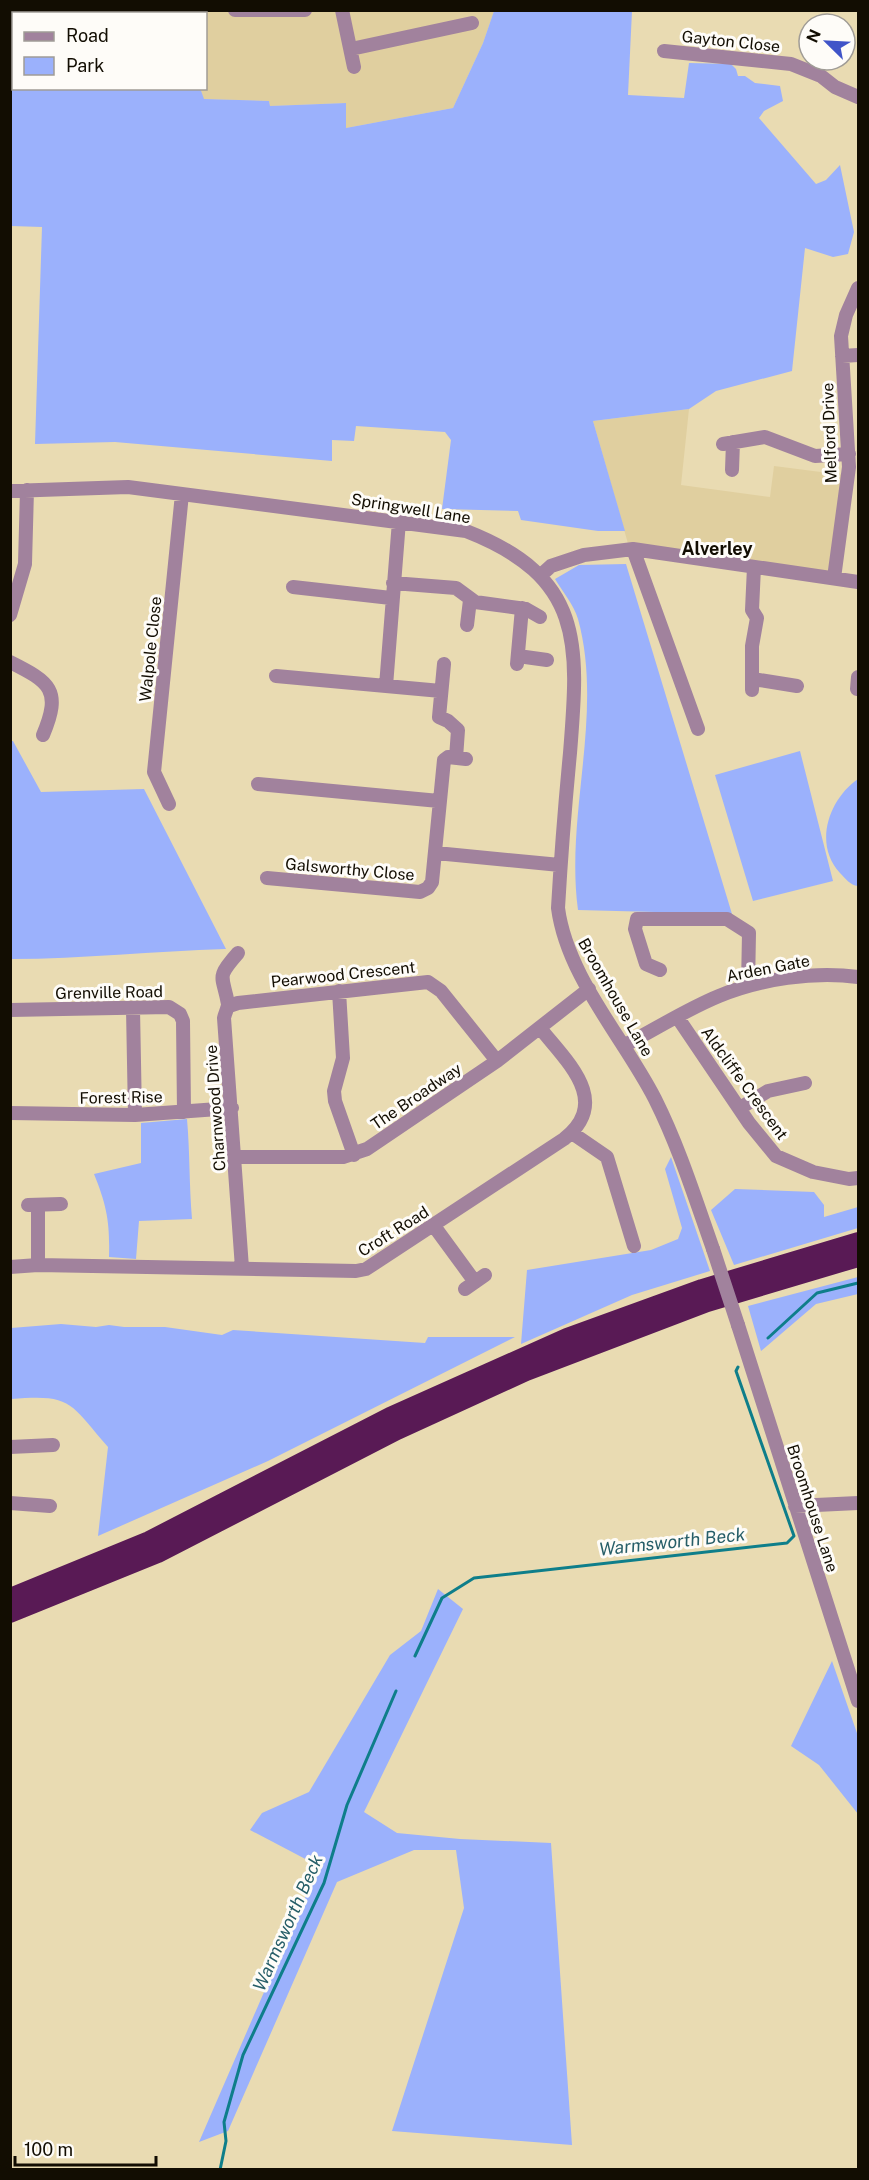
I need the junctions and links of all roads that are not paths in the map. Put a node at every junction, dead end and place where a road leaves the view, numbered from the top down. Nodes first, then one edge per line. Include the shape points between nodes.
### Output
1 (235, 10) edge
2 (305, 10) edge
3 (342, 10) edge
4 (472, 23) dead end
5 (351, 49) junction
6 (664, 51) dead end
7 (354, 67) dead end
8 (858, 97) edge
9 (858, 288) edge
10 (858, 355) edge
11 (842, 357) junction
12 (849, 454) junction
13 (732, 470) dead end
14 (853, 488) edge
15 (10, 490) edge
16 (27, 490) junction
17 (182, 494) junction
18 (399, 521) junction
19 (633, 549) junction
20 (754, 567) junction
21 (540, 576) junction
22 (834, 578) junction
23 (858, 582) edge
24 (393, 583) junction
25 (293, 587) dead end
26 (391, 598) junction
27 (470, 600) junction
28 (522, 608) junction
29 (10, 615) edge
30 (540, 617) dead end
31 (467, 625) dead end
32 (547, 660) dead end
33 (10, 662) edge
34 (444, 664) dead end
35 (276, 676) dead end
36 (386, 686) junction
37 (797, 686) dead end
38 (441, 691) junction
39 (698, 729) dead end
40 (43, 735) dead end
41 (258, 784) dead end
42 (439, 801) junction
43 (169, 804) dead end
44 (436, 853) junction
45 (560, 865) junction
46 (267, 878) dead end
47 (238, 953) dead end
48 (660, 970) dead end
49 (858, 977) edge
50 (748, 986) junction
51 (589, 989) junction
52 (339, 990) junction
53 (229, 1006) junction
54 (133, 1009) junction
55 (10, 1010) edge
56 (678, 1018) junction
57 (540, 1028) junction
58 (625, 1045) junction
59 (497, 1061) junction
60 (805, 1083) dead end
61 (231, 1108) junction
62 (740, 1108) junction
63 (184, 1112) junction
64 (10, 1113) edge
65 (135, 1115) junction
66 (572, 1132) junction
67 (354, 1155) junction
68 (236, 1157) junction
69 (858, 1178) edge
70 (61, 1204) dead end
71 (434, 1226) junction
72 (858, 1240) edge
73 (634, 1246) dead end
74 (858, 1258) edge
75 (38, 1265) junction
76 (10, 1267) edge
77 (242, 1268) junction
78 (475, 1282) dead end
79 (53, 1445) dead end
80 (10, 1447) edge
81 (10, 1503) edge
82 (858, 1503) edge
83 (50, 1506) dead end
84 (795, 1506) junction
85 (10, 1597) edge
86 (10, 1614) edge
87 (858, 1701) edge

1 - 2 street
3 - 5 street
4 - 5 street
5 - 7 street
6 - 8 street, Gayton Close via 791,64
9 - 11 street, Melford Drive via 841,336
10 - 11 street
11 - 12 street, Melford Drive
12 - 13 street via 815,456 765,437 728,443
12 - 14 street, Melford Drive
14 - 22 street, Melford Drive
15 - 16 street, Springwell Lane
16 - 17 street, Springwell Lane via 128,487
16 - 29 street via 25,564
17 - 18 street, Springwell Lane
17 - 43 street, Walpole Close via 154,772
18 - 21 street, Springwell Lane via 466,531 506,548
18 - 24 street
19 - 20 street
19 - 21 street via 584,555 551,566
19 - 39 street
20 - 22 street
20 - 37 street via 753,685
21 - 45 street, Broomhouse Lane via 566,618 576,668
22 - 23 street
24 - 26 street
24 - 27 street via 456,588
25 - 26 street
26 - 36 street
27 - 28 street
27 - 31 street
28 - 30 street
28 - 32 street via 517,660
33 - 40 street via 40,676 50,688 52,713
34 - 38 street
35 - 36 street
36 - 38 street
38 - 42 street, Galsworthy Close via 439,717 458,730 461,758 444,760
41 - 42 street
42 - 44 street, Galsworthy Close
44 - 45 street, Galsworthy Close
44 - 46 street, Galsworthy Close via 432,882 420,892
45 - 51 street, Broomhouse Lane via 560,923 569,952
47 - 53 street, Charnwood Drive via 222,977
48 - 50 street via 645,964 635,928 637,919 727,919 749,933
49 - 50 street, Arden Gate via 817,975
50 - 56 street, Arden Gate via 720,995
51 - 57 street, The Broadway
51 - 58 street, Broomhouse Lane
52 - 53 street, Pearwood Crescent
52 - 59 street, Pearwood Crescent via 419,981 435,985
52 - 67 street via 343,1058 334,1091
53 - 61 street, Charnwood Drive via 224,1018
54 - 55 street, Grenville Road
54 - 63 street, Grenville Road via 170,1007 180,1014
54 - 65 street
56 - 58 street, Arden Gate
56 - 62 street, Aldcliffe Crescent
57 - 59 street, The Broadway
57 - 66 street via 582,1086 584,1115
58 - 84 street, Broomhouse Lane, bridge via 681,1156
59 - 67 street, The Broadway
60 - 62 street via 768,1091
61 - 63 street, Forest Rise
61 - 68 street, Charnwood Drive
62 - 69 street, Aldcliffe Crescent via 776,1156 813,1172
63 - 65 street, Forest Rise
64 - 65 street, Forest Rise
66 - 71 street, Croft Road
66 - 73 street via 607,1157
67 - 68 street, The Broadway
68 - 77 street, Charnwood Drive
70 - 75 street via 33,1205
71 - 77 street, Croft Road via 366,1269
71 - 78 street
72 - 85 highway via 702,1288 567,1337 390,1416 186,1523
74 - 86 highway via 707,1304 526,1372 397,1431 158,1554
75 - 76 street, Croft Road
75 - 77 street, Croft Road
79 - 80 street
81 - 83 street
82 - 84 street
84 - 87 street, Broomhouse Lane

